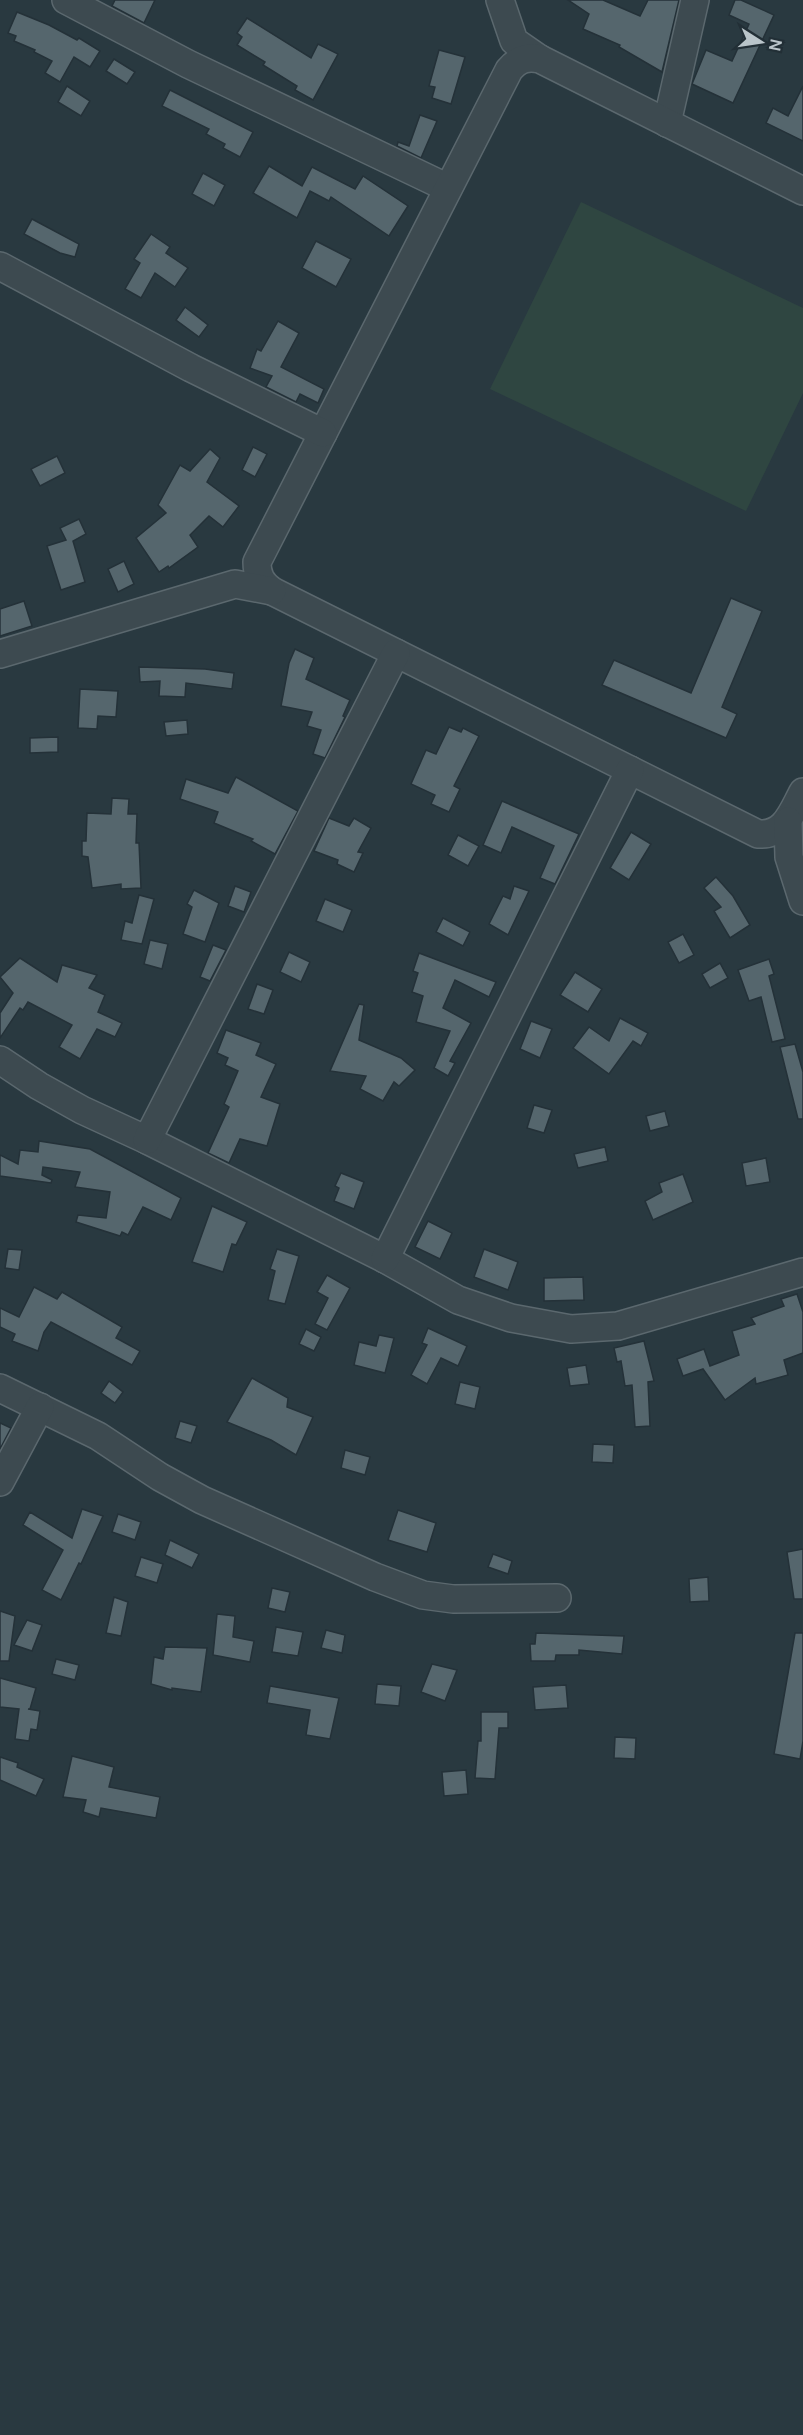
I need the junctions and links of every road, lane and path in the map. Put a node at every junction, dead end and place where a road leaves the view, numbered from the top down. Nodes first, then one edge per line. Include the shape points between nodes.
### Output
1 (66, 0) edge
2 (500, 0) edge
3 (695, 0) edge
4 (514, 41) junction
5 (540, 60) junction
6 (509, 70) junction
7 (667, 123) junction
8 (448, 188) junction
9 (803, 191) edge
10 (0, 266) edge
11 (322, 433) junction
12 (257, 562) junction
13 (235, 584) junction
14 (272, 591) junction
15 (396, 653) junction
16 (0, 654) edge
17 (630, 770) junction
18 (803, 792) edge
19 (788, 821) junction
20 (758, 834) junction
21 (789, 857) junction
22 (803, 901) edge
23 (0, 1059) edge
24 (147, 1140) junction
25 (385, 1259) junction
26 (803, 1272) edge
27 (0, 1388) edge
28 (40, 1407) junction
29 (0, 1482) edge
30 (557, 1598) dead end

1 - 8 street via 188,64
2 - 4 street
3 - 7 street
4 - 5 street
4 - 6 street
5 - 6 street via 520,60
5 - 7 street
6 - 8 street
7 - 9 street
8 - 11 street
10 - 11 street
11 - 12 street
12 - 13 street
12 - 14 street via 261,581
13 - 14 street
13 - 16 street
14 - 15 street
15 - 17 street
15 - 24 street
17 - 20 street
17 - 25 street
18 - 19 street
19 - 20 street via 778,831
19 - 21 street
20 - 21 street
21 - 22 street
23 - 24 street via 82,1110
24 - 25 street
25 - 26 street via 458,1300 511,1318 571,1329 618,1326
27 - 28 street
28 - 29 street
28 - 30 street via 98,1436 202,1500 423,1595 453,1599

